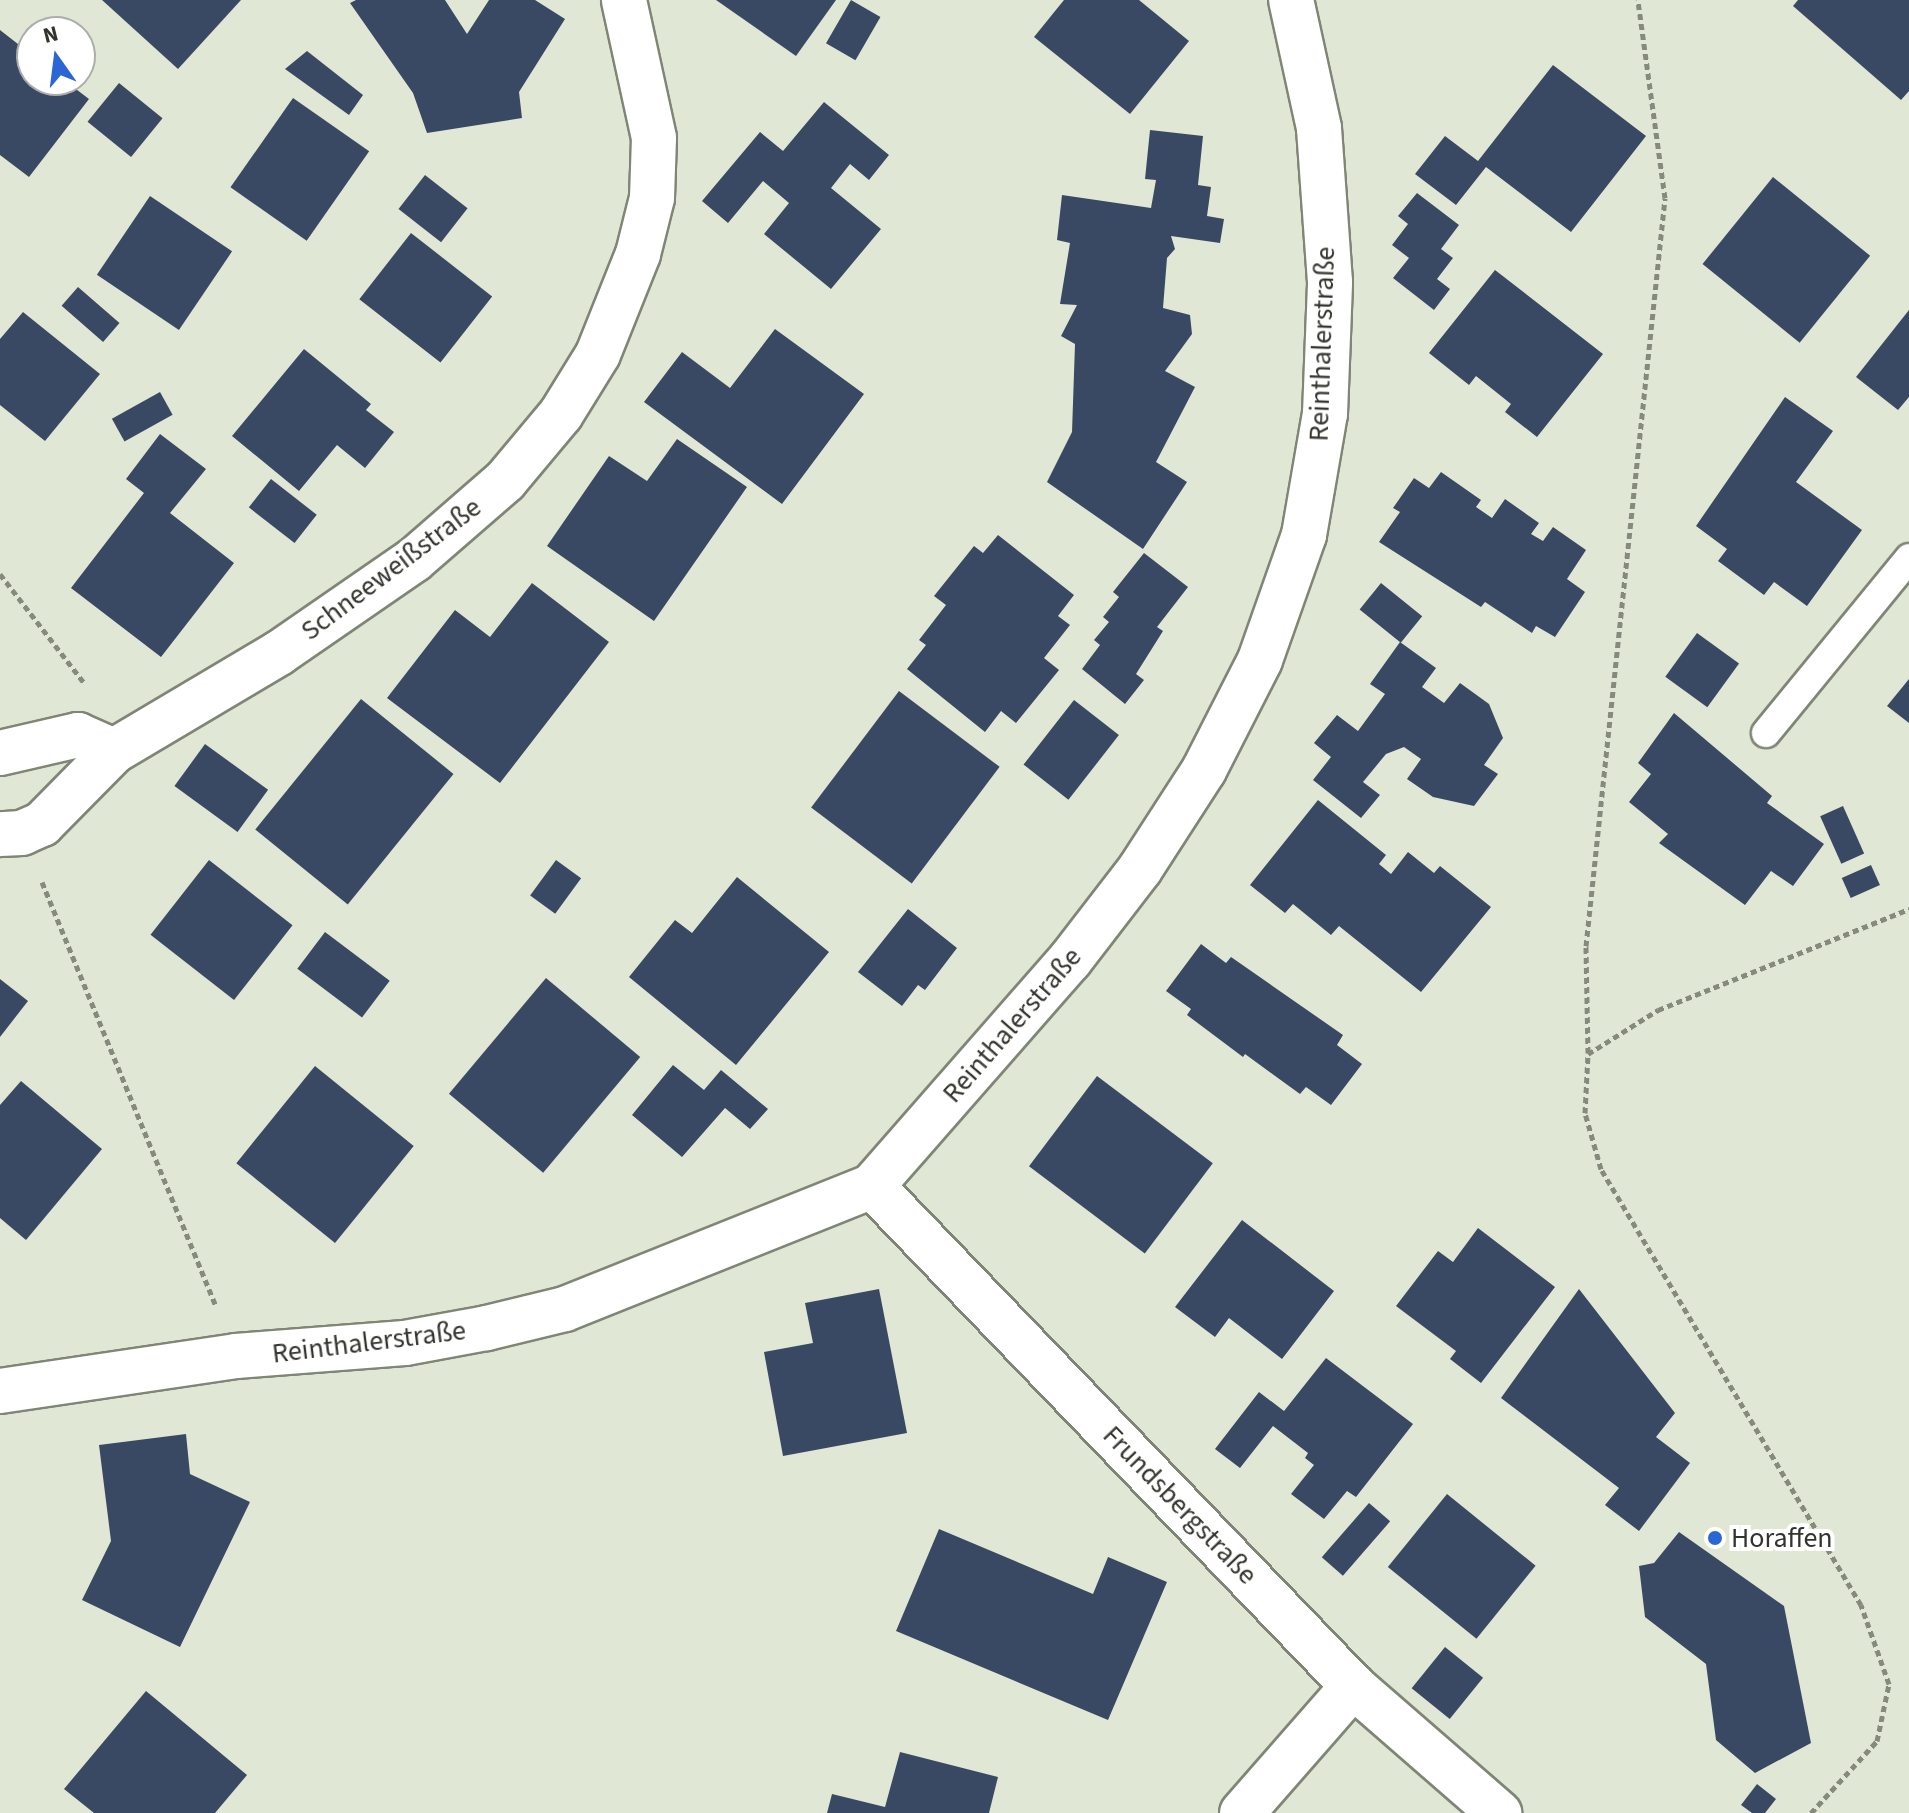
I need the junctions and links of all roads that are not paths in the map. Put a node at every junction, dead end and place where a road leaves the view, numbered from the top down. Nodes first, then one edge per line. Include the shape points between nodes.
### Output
1 (624, 0) edge
2 (1291, 0) edge
3 (1909, 558) edge
4 (1766, 733) dead end
5 (96, 743) junction
6 (0, 753) edge
7 (11, 833) edge
8 (872, 1186) junction
9 (0, 1391) edge
10 (1353, 1686) junction
11 (1242, 1813) edge
12 (1499, 1813) edge

1 - 5 street, Schneeweißstraße via 654,138 652,198 638,254 598,354 561,414 505,481 414,560 279,653
2 - 8 street, Reinthalerstraße via 1319,128 1330,282 1325,414 1294,563 1260,660 1204,770 1140,869 1070,960
3 - 4 lane
5 - 6 street, Schneeweißstraße
5 - 7 street, Schneeweißstraße via 59,812
8 - 9 street, Reinthalerstraße via 565,1309 405,1343 236,1356
8 - 10 street, Frundsbergstraße
10 - 11 street
10 - 12 street, Frundsbergstraße

